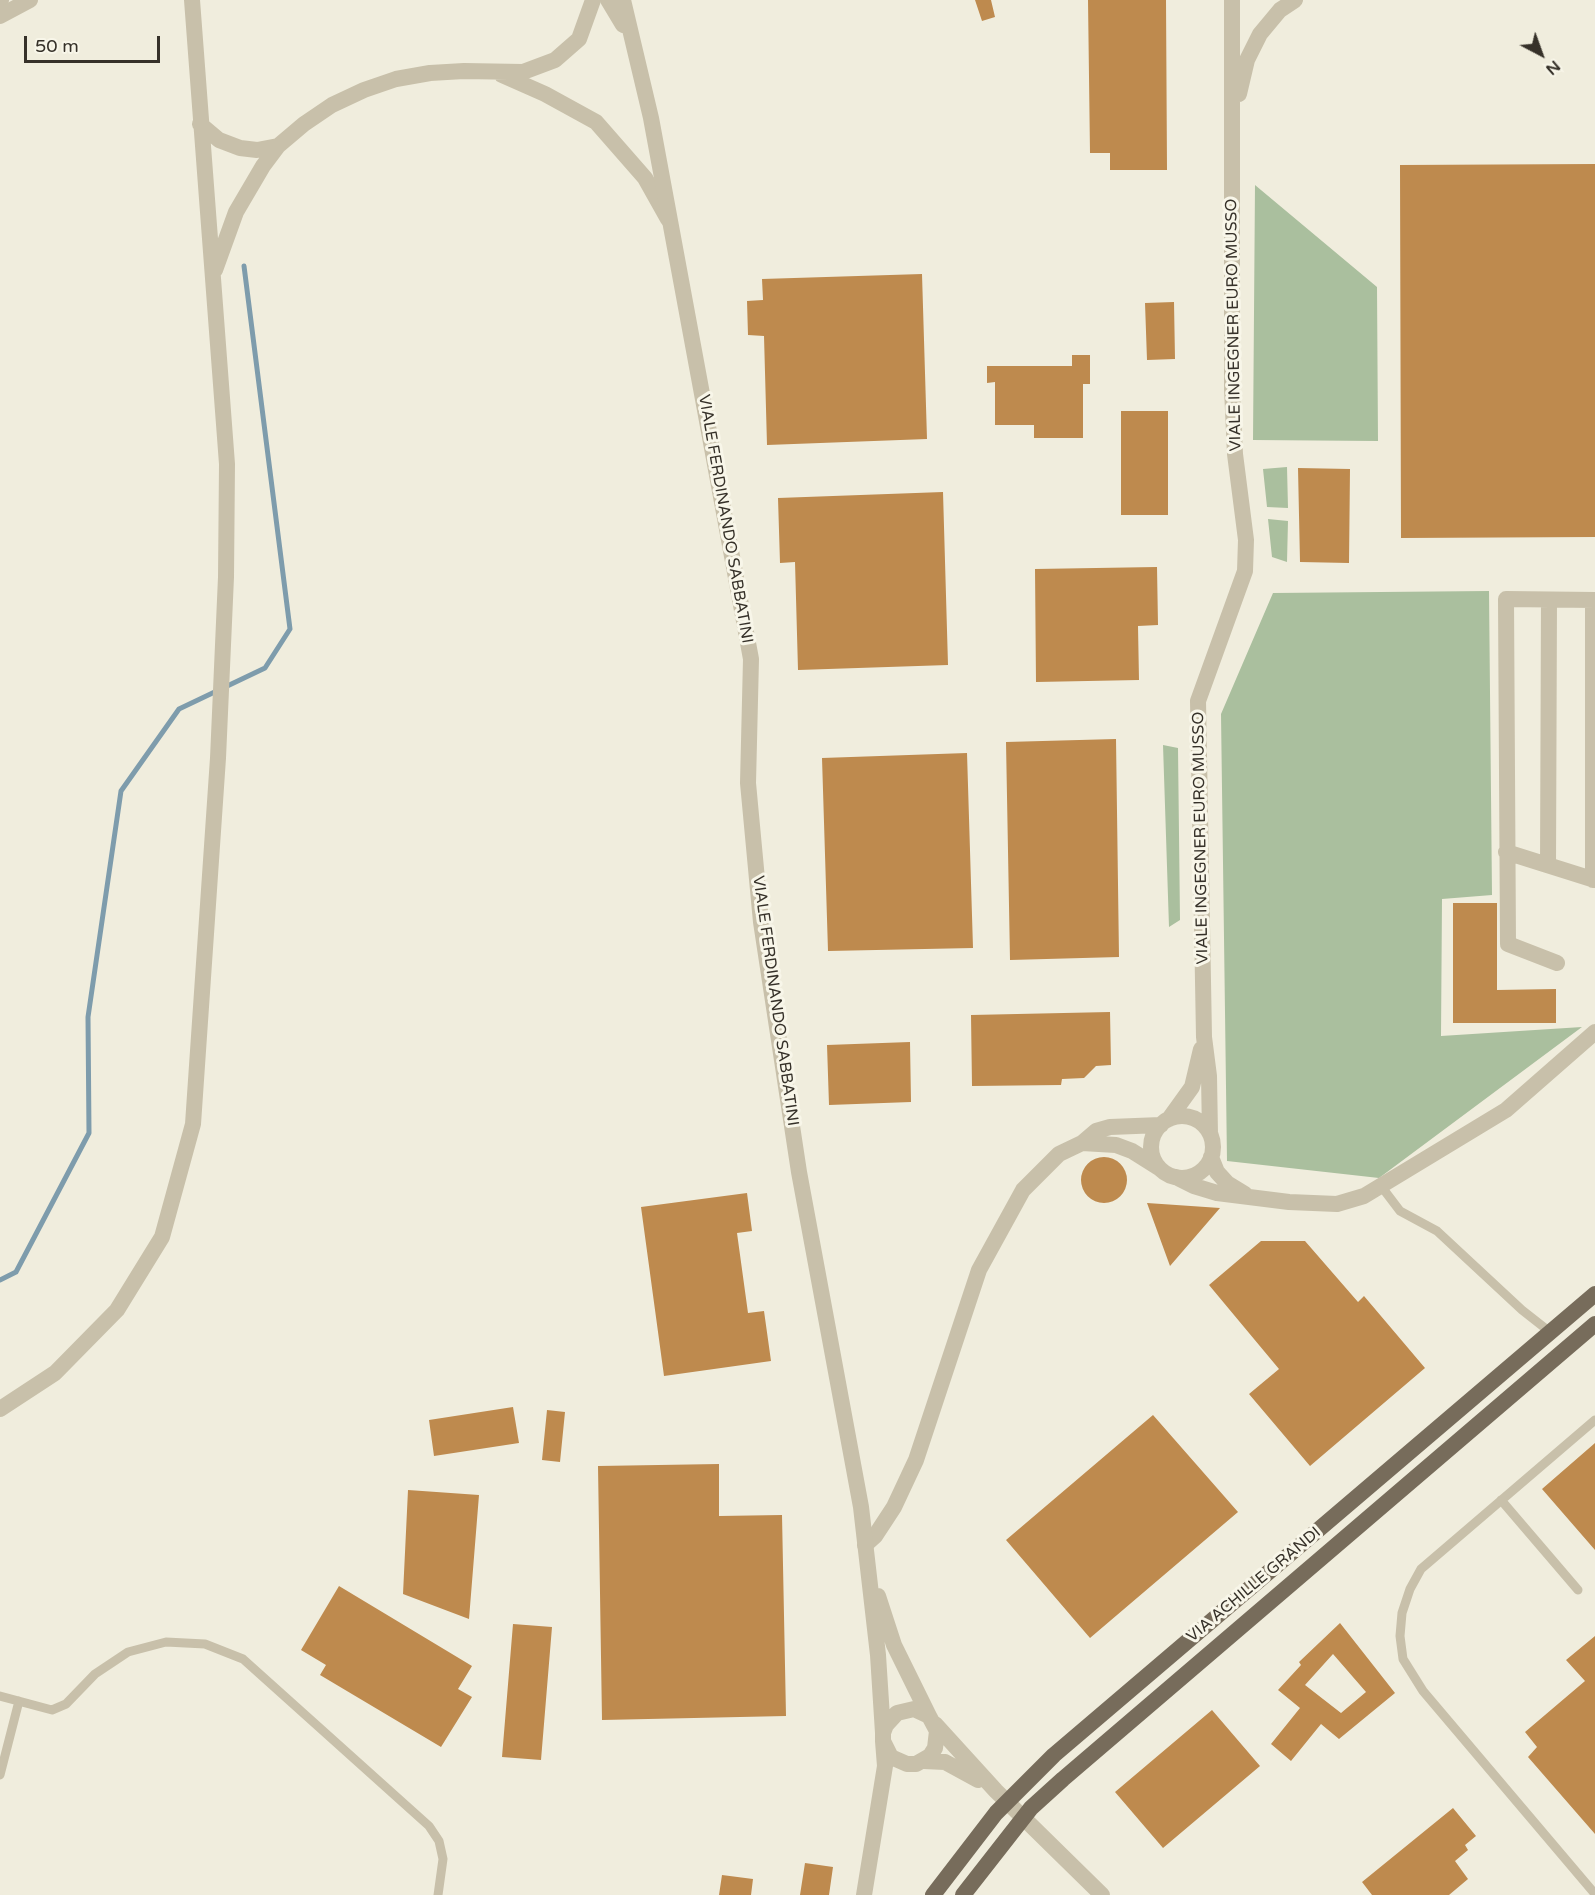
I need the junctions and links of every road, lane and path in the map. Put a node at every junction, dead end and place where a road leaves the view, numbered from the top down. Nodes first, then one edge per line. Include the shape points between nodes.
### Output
1 (0, 0) edge
2 (30, 0) edge
3 (192, 0) edge
4 (593, 0) edge
5 (608, 0) edge
6 (623, 0) edge
7 (1232, 0) edge
8 (1295, 0) edge
9 (0, 5) edge
10 (0, 16) edge
11 (636, 50) junction
12 (499, 73) junction
13 (1233, 121) junction
14 (200, 124) junction
15 (278, 146) junction
16 (670, 223) junction
17 (213, 277) junction
18 (1549, 600) junction
19 (1594, 600) edge
20 (1506, 852) junction
21 (1548, 865) junction
22 (1594, 880) edge
23 (1557, 963) dead end
24 (1595, 1032) edge
25 (1204, 1037) junction
26 (1165, 1122) junction
27 (1210, 1134) junction
28 (1082, 1143) junction
29 (1211, 1157) junction
30 (1160, 1168) junction
31 (1176, 1177) junction
32 (1381, 1186) junction
33 (1248, 1196) junction
34 (1595, 1294) edge
35 (1595, 1324) edge
36 (1550, 1332) junction
37 (0, 1409) edge
38 (1595, 1420) edge
39 (1501, 1500) junction
40 (866, 1553) junction
41 (1578, 1590) dead end
42 (0, 1696) edge
43 (19, 1701) junction
44 (932, 1720) junction
45 (883, 1737) junction
46 (920, 1762) junction
47 (0, 1775) edge
48 (996, 1791) junction
49 (881, 1795) junction
50 (1089, 1888) edge
51 (1595, 1894) edge
52 (438, 1895) edge
53 (864, 1895) edge
54 (933, 1895) edge
55 (963, 1895) edge
56 (1102, 1895) edge

1 - 9 street
2 - 10 street
3 - 14 street
4 - 12 street via 579,39 555,60 522,72
5 - 11 street
6 - 11 street
7 - 13 street, VIALE INGEGNER EURO MUSSO
8 - 13 street via 1280,10 1260,34 1247,60
11 - 16 street, VIALE FERDINANDO SABBATINI
12 - 15 street via 464,71 396,79 332,105
12 - 16 street via 596,122 645,178
13 - 25 street, VIALE INGEGNER EURO MUSSO via 1232,389 1246,551 1245,571 1198,701
14 - 15 street via 219,140 240,148
14 - 17 street
15 - 17 street via 236,212
16 - 40 street, VIALE FERDINANDO SABBATINI via 751,659 748,783 760,922
17 - 37 street via 227,464 226,577 193,1124 162,1237 117,1310 55,1373
18 - 19 street
18 - 20 street via 1506,599
18 - 21 street
19 - 22 street
20 - 21 street
20 - 23 street via 1508,944
21 - 22 street
24 - 32 street via 1506,1110
25 - 26 street via 1192,1087
25 - 27 street
26 - 27 street via 1188,1117 1197,1120
26 - 28 street via 1110,1127 1096,1131
26 - 30 street via 1155,1132 1152,1151
27 - 29 street
28 - 30 street via 1116,1145
28 - 40 street via 1059,1154 1023,1190 979,1270 916,1460
29 - 31 street via 1194,1176
29 - 33 street via 1227,1183
30 - 31 street
31 - 33 street via 1217,1193
32 - 33 street via 1337,1204
32 - 36 lane via 1400,1210 1437,1231
34 - 36 main road, VIA ACHILLE GRANDI
35 - 55 main road, VIA ACHILLE GRANDI via 1063,1779 1031,1808
36 - 54 main road, VIA ACHILLE GRANDI via 1054,1755 996,1813
38 - 39 lane
39 - 41 lane
39 - 51 lane via 1420,1569 1402,1613 1403,1659 1423,1691
40 - 44 street via 894,1645
40 - 45 street
42 - 43 lane
43 - 47 lane
43 - 52 lane via 52,1710 66,1704 95,1674 128,1653 166,1642 205,1644 243,1659 429,1826 439,1841 443,1859
44 - 45 street via 922,1712 905,1710 891,1718
44 - 46 street via 938,1731 936,1748
44 - 48 street
45 - 46 street via 891,1757 907,1764
45 - 49 street
46 - 48 street via 945,1762
46 - 49 street via 900,1770
48 - 50 street
49 - 53 street
50 - 56 street

